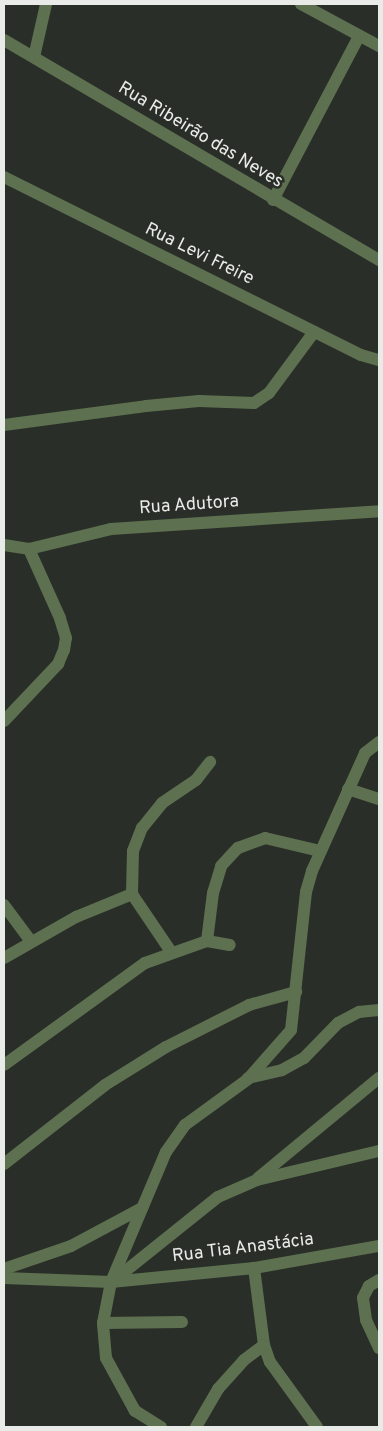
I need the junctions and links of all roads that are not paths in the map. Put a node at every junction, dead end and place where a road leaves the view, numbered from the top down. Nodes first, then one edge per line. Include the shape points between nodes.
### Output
1 (46, 4) edge
2 (302, 4) edge
3 (359, 36) junction
4 (4, 40) edge
5 (379, 46) edge
6 (34, 57) junction
7 (4, 177) edge
8 (273, 200) junction
9 (379, 260) edge
10 (314, 332) junction
11 (379, 360) edge
12 (4, 425) edge
13 (379, 511) edge
14 (4, 544) edge
15 (29, 549) junction
16 (4, 720) edge
17 (379, 742) edge
18 (210, 762) dead end
19 (348, 789) junction
20 (379, 799) edge
21 (320, 851) junction
22 (132, 894) junction
23 (4, 905) edge
24 (30, 940) junction
25 (207, 941) junction
26 (230, 944) dead end
27 (172, 953) junction
28 (4, 958) edge
29 (296, 992) junction
30 (379, 1010) edge
31 (4, 1065) edge
32 (379, 1078) edge
33 (248, 1079) junction
34 (379, 1151) edge
35 (4, 1164) edge
36 (257, 1180) junction
37 (142, 1208) junction
38 (379, 1246) edge
39 (254, 1268) junction
40 (4, 1269) edge
41 (4, 1278) edge
42 (379, 1280) edge
43 (111, 1282) junction
44 (182, 1322) dead end
45 (103, 1323) junction
46 (264, 1345) junction
47 (379, 1348) edge
48 (161, 1427) edge
49 (196, 1427) edge
50 (317, 1427) edge

1 - 6 street
2 - 3 street
3 - 5 street
3 - 8 street
4 - 6 street, Rua Ribeirão das Neves
6 - 8 street, Rua Ribeirão das Neves
7 - 10 street, Rua Levi Freire
8 - 9 street, Rua Ribeirão das Neves
10 - 11 street, Rua Levi Freire via 361,355
10 - 12 street via 269,393 254,404 199,401
13 - 15 street, Rua Adutora via 111,529
14 - 15 street, Rua Adutora
15 - 16 street via 66,638 58,664
17 - 19 street via 365,753
18 - 22 street via 196,780 162,803 142,828 133,852
19 - 20 street
19 - 21 street
21 - 25 street via 265,838 238,848 221,866 213,893
21 - 29 street via 306,892
22 - 24 street
22 - 27 street
23 - 24 street
24 - 28 street
25 - 26 street
25 - 27 street
27 - 31 street via 145,963
29 - 33 street via 291,1030
29 - 35 street via 249,1005 166,1046 105,1085
30 - 33 street via 359,1012 338,1023 304,1058 282,1070
32 - 36 street
33 - 37 street via 185,1125 166,1152
34 - 36 street
36 - 43 street via 218,1197
37 - 40 street via 71,1246
37 - 43 street
38 - 39 street, Rua Tia Anastácia
39 - 43 street, Rua Tia Anastácia
39 - 46 street
41 - 43 street, Rua Tia Anastácia
42 - 47 street via 369,1286 363,1298 366,1320
43 - 45 street
44 - 45 street
45 - 48 street via 106,1358 119,1388 135,1411
46 - 49 street via 244,1360 218,1389
46 - 50 street via 270,1362

